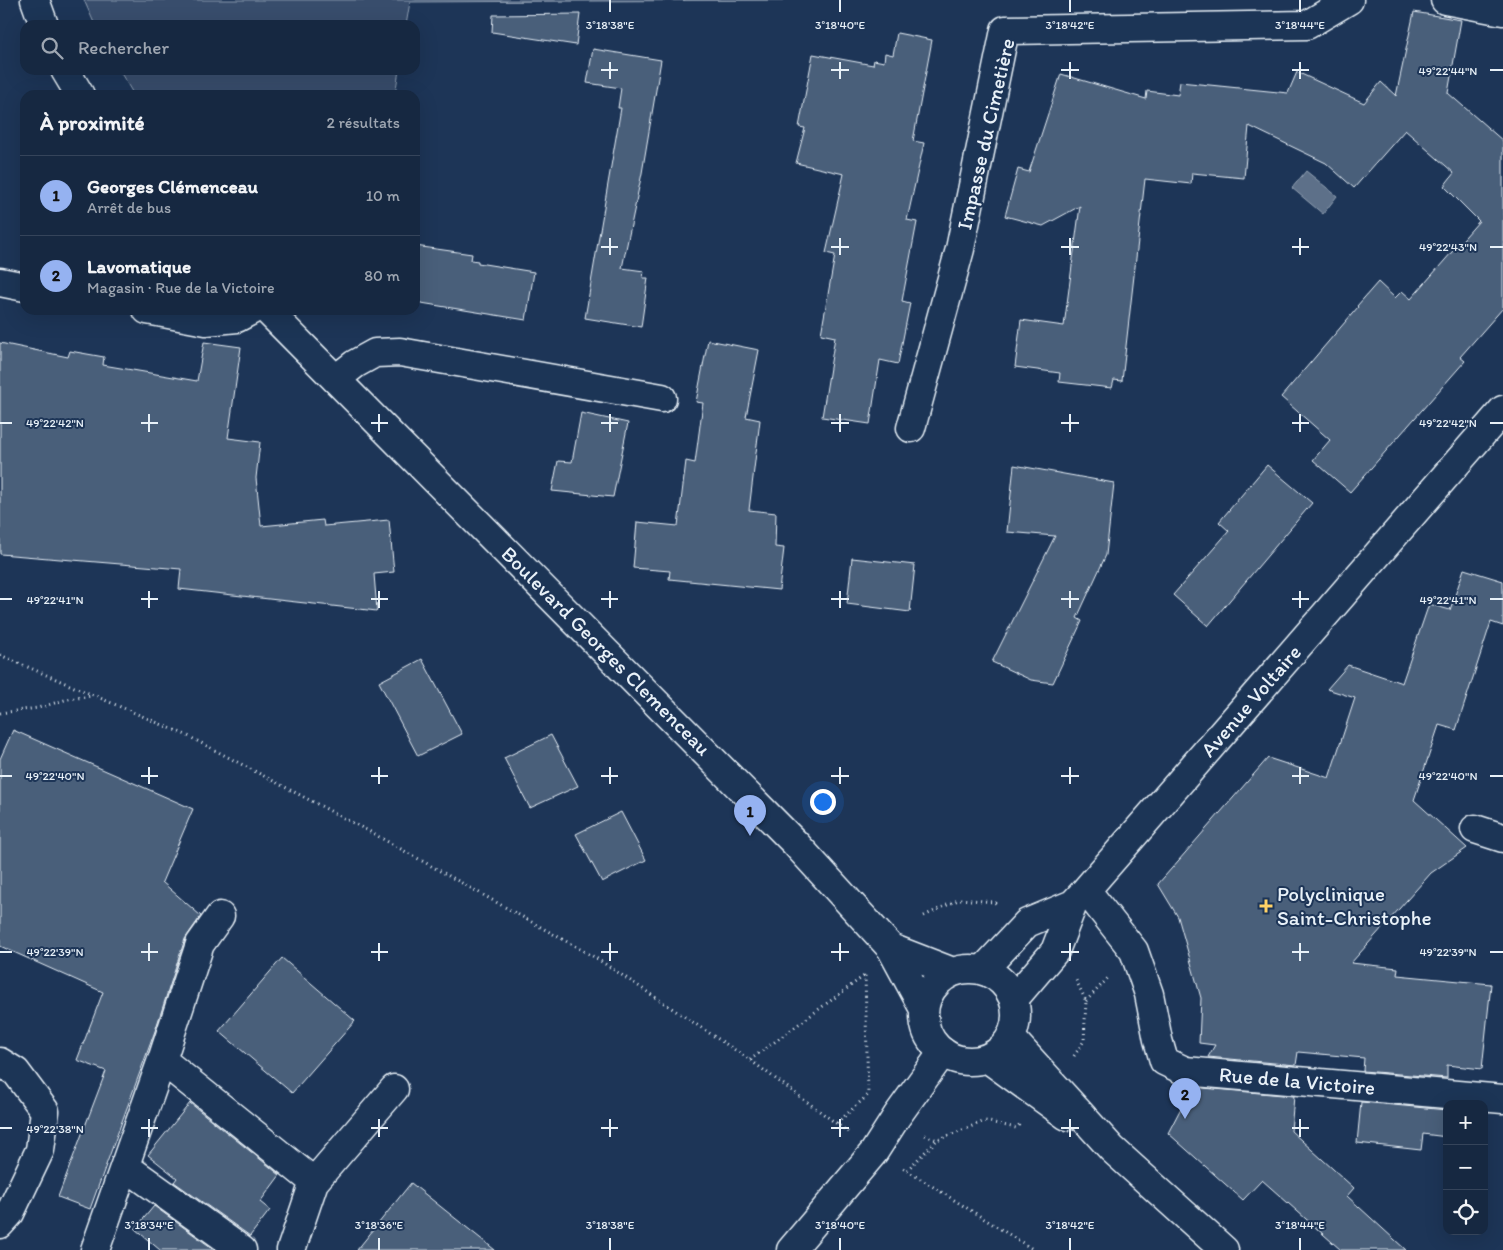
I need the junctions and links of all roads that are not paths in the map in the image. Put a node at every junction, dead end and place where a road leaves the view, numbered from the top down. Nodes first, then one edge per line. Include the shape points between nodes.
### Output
1 (35, 0) edge
2 (1349, 0) edge
3 (1445, 0) edge
4 (1503, 11) edge
5 (42, 20) edge
6 (69, 75) edge
7 (77, 90) edge
8 (0, 282) edge
9 (20, 286) edge
10 (174, 315) edge
11 (242, 315) edge
12 (272, 315) edge
13 (336, 379) junction
14 (662, 398) dead end
15 (1503, 410) edge
16 (911, 428) dead end
17 (1476, 829) dead end
18 (1503, 838) edge
19 (1080, 897) junction
20 (220, 916) dead end
21 (891, 948) junction
22 (983, 970) junction
23 (952, 972) junction
24 (1014, 1000) junction
25 (924, 1009) junction
26 (1011, 1038) junction
27 (943, 1052) junction
28 (987, 1058) junction
29 (162, 1060) junction
30 (0, 1062) edge
31 (394, 1089) dead end
32 (1503, 1100) edge
33 (1112, 1149) junction
34 (125, 1166) junction
35 (314, 1182) junction
36 (0, 1224) edge
37 (95, 1250) edge
38 (242, 1250) edge
39 (291, 1250) edge
40 (791, 1250) edge
41 (1224, 1250) edge

1 - 5 street
2 - 16 street, Impasse du Cimetière via 1307,25 1005,30 960,249
3 - 4 street
6 - 7 street
8 - 9 street
10 - 11 street via 206,321
12 - 13 street, Boulevard Georges Clemenceau
13 - 14 street via 375,353 400,352
13 - 21 street, Boulevard Georges Clemenceau via 781,829
15 - 19 street, Avenue Voltaire
17 - 18 street
19 - 22 street, Avenue Voltaire via 1027,923
19 - 24 street via 1055,951
19 - 32 street, Rue de la Victoire via 1134,951 1149,994 1164,1061 1185,1070
20 - 29 street via 200,944
21 - 23 street
21 - 25 street, Boulevard Georges Clemenceau
22 - 23 street
22 - 24 street via 1007,987
23 - 25 street via 934,987
24 - 26 street via 1016,1026
25 - 27 street via 927,1033
26 - 28 street via 1001,1050
26 - 33 street
27 - 28 street via 972,1062
27 - 40 street via 874,1152
28 - 33 street
29 - 34 street
29 - 35 street
30 - 36 street via 16,1072 46,1110 40,1150 10,1213
31 - 35 street
33 - 41 street
34 - 37 street
34 - 38 street
35 - 39 street

